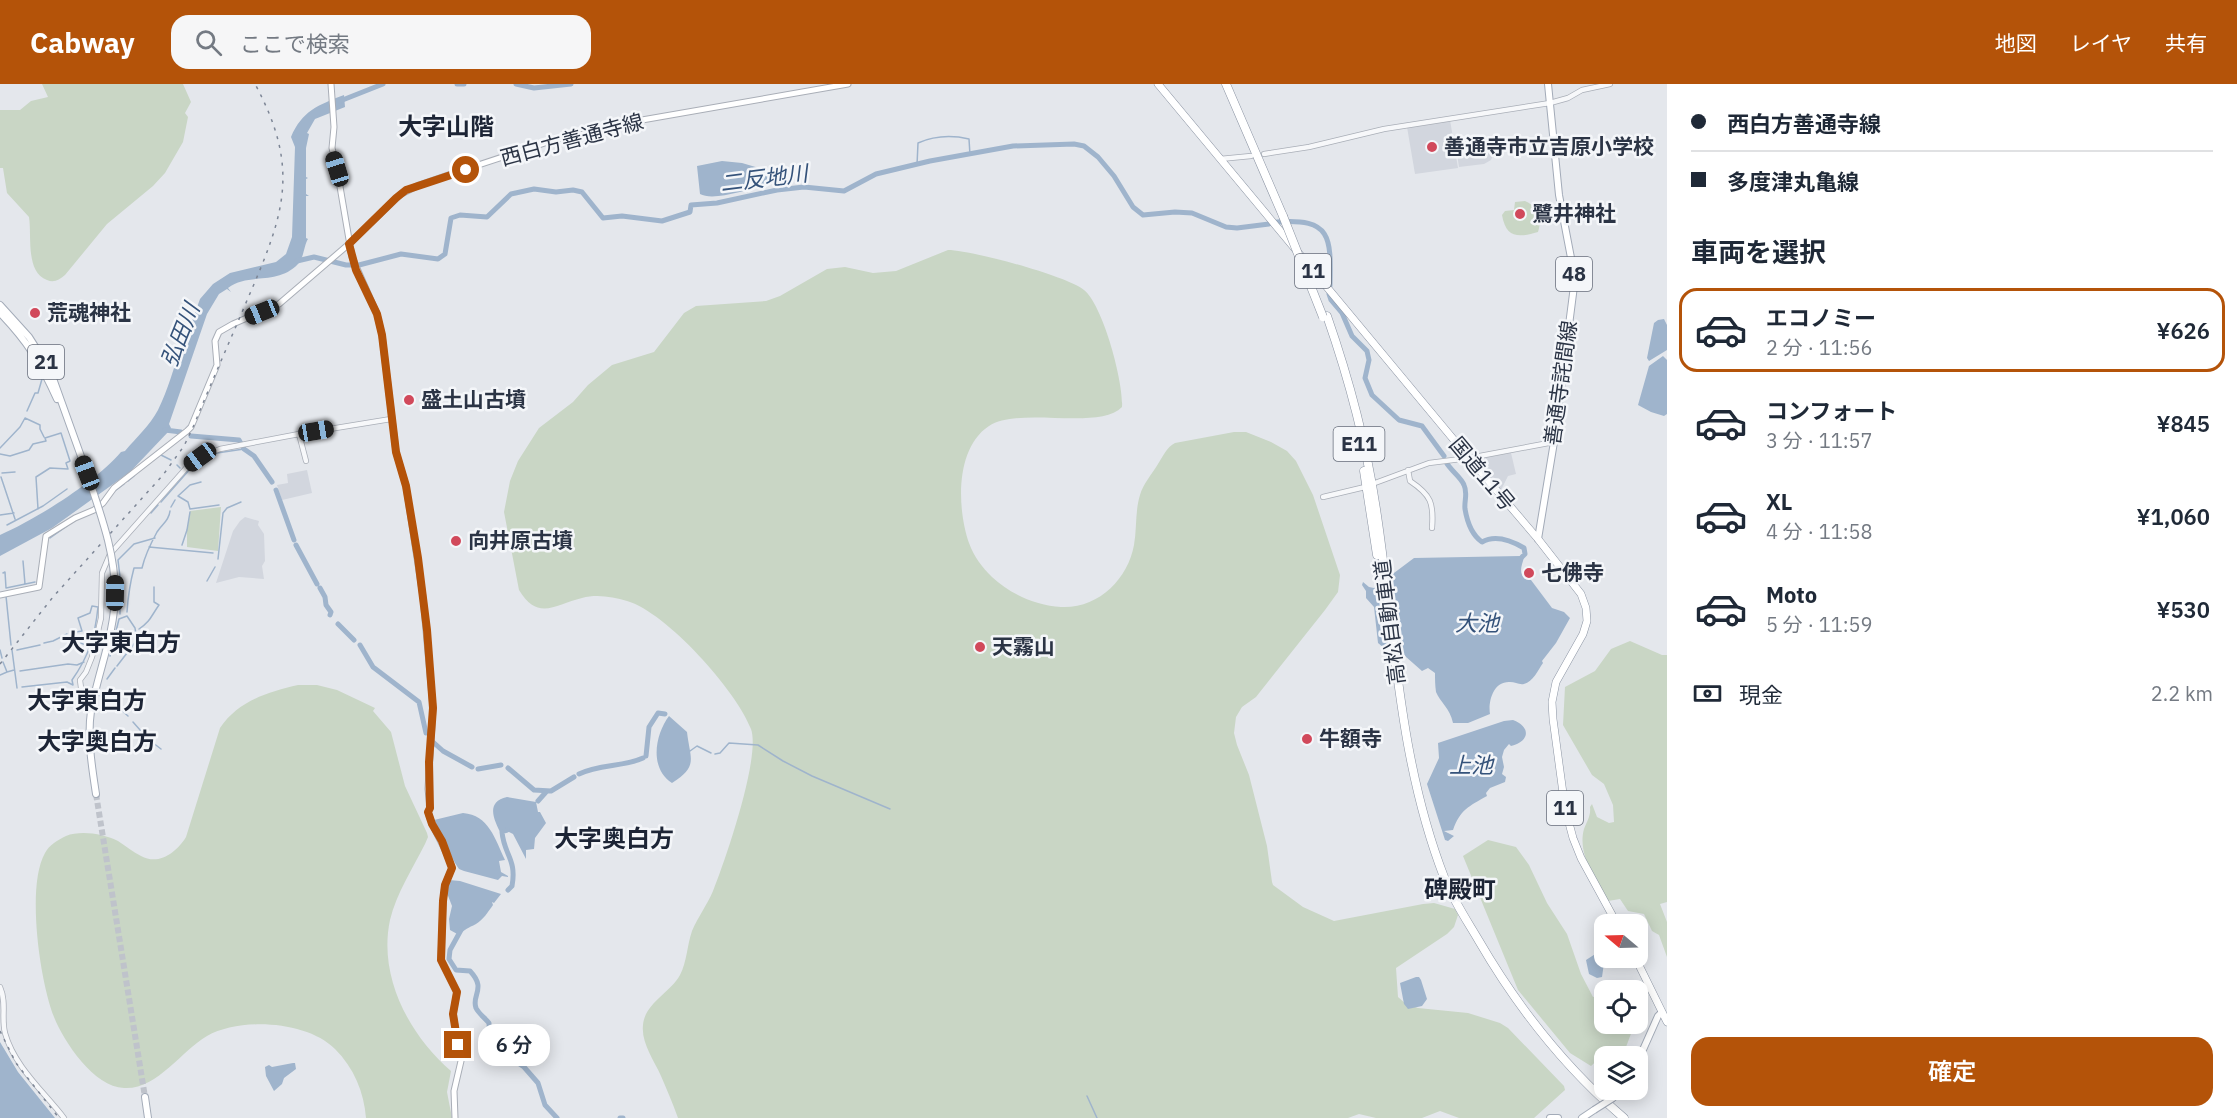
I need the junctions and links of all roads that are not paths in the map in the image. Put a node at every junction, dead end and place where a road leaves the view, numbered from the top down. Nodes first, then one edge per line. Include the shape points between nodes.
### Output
1 (331, 84) edge
2 (848, 84) edge
3 (1158, 84) edge
4 (1226, 84) edge
5 (1232, 84) edge
6 (1548, 84) edge
7 (1610, 84) edge
8 (1550, 103) junction
9 (1264, 154) dead end
10 (1251, 156) dead end
11 (1220, 159) junction
12 (1286, 216) junction
13 (349, 244) junction
14 (0, 305) edge
15 (0, 313) edge
16 (391, 418) junction
17 (71, 431) junction
18 (299, 434) junction
19 (1554, 442) junction
20 (1469, 458) junction
21 (306, 461) dead end
22 (1408, 470) junction
23 (1375, 483) dead end
24 (1365, 487) dead end
25 (1323, 497) dead end
26 (1432, 528) dead end
27 (1538, 539) junction
28 (0, 595) edge
29 (1391, 653) junction
30 (95, 694) junction
31 (96, 794) tunnel mouth
32 (1612, 914) edge
33 (1640, 968) edge
34 (0, 987) edge
35 (1662, 1012) junction
36 (1667, 1022) edge
37 (1645, 1046) edge
38 (145, 1097) tunnel mouth
39 (1610, 1100) edge
40 (64, 1118) edge
41 (148, 1118) edge
42 (455, 1118) edge
43 (1550, 1118) edge
44 (1558, 1118) edge
45 (1582, 1118) edge
46 (1617, 1118) edge
47 (1624, 1118) edge

1 - 13 main road via 332,148
2 - 13 main road, 西白方善通寺線 via 557,139 406,190
3 - 11 highway, 国道11号 / 11
4 - 12 highway, 高松自動車道 / E11
5 - 12 highway, 高松自動車道 / E11
6 - 8 main road, 善通寺詫間線 / 48
7 - 8 street
8 - 9 street via 1384,129
8 - 19 main road, 善通寺詫間線 / 48 via 1559,195 1574,277
10 - 11 street
11 - 20 highway, 国道11号 / 11
12 - 29 highway, 高松自動車道 / E11, bridge via 1325,317 1355,428 1382,573
13 - 16 main road via 380,326
13 - 28 main road, 西白方善通寺線 via 279,304 219,333 215,341 217,365 187,431 114,488 94,510 45,536 39,587
14 - 17 main road, 21 via 45,360
15 - 17 main road, 21 via 21,334 48,376
16 - 18 street
16 - 42 main road via 409,499 427,630 434,720 428,812 452,868 443,901 441,960 457,992 453,1014 461,1061 454,1090
17 - 30 main road, 21, bridge via 110,544 115,577 112,624
18 - 21 street
18 - 30 street via 214,450 188,466 110,554 102,573 101,618 92,657 80,680 81,688
19 - 20 street
19 - 27 main road, 善通寺詫間線 / 48
20 - 22 street via 1439,460
20 - 27 highway, 国道11号 / 11
22 - 23 street
22 - 26 street via 1410,481 1426,492 1431,503
24 - 25 street
27 - 32 highway, 国道11号 / 11 via 1575,585 1586,608 1583,634 1556,682 1552,709 1565,808 1573,838
29 - 46 highway, 高松自動車道 / E11 via 1397,715 1412,792 1452,907 1492,973 1544,1045
29 - 47 highway, 高松自動車道 / E11 via 1417,790 1456,904 1542,1035 1577,1075
30 - 31 main road, 21 via 89,732
33 - 35 highway
34 - 40 street via 7,1039 24,1069
35 - 36 highway
35 - 37 main road
38 - 41 main road
39 - 45 main road, bridge
43 - 44 main road

